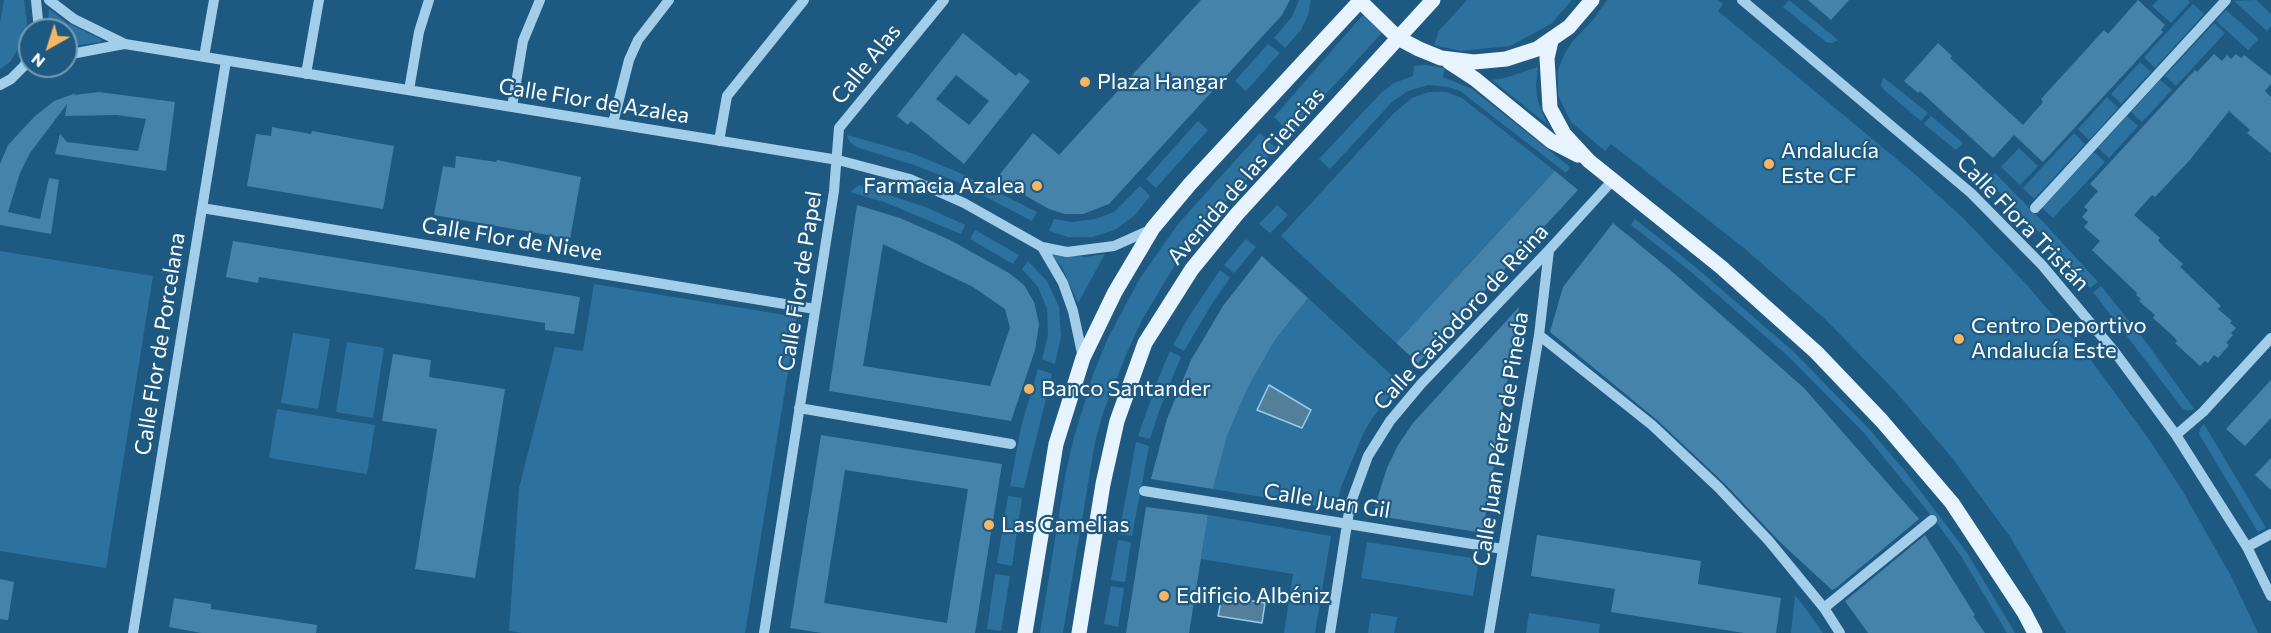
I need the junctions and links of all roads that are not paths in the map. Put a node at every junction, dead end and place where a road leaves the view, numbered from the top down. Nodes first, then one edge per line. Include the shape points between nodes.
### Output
1 (36, 0) edge
2 (50, 0) edge
3 (214, 0) edge
4 (319, 0) edge
5 (429, 0) edge
6 (540, 0) edge
7 (669, 0) edge
8 (804, 0) edge
9 (944, 0) edge
10 (1360, 0) edge
11 (1433, 0) edge
12 (1592, 0) edge
13 (1743, 0) edge
14 (2226, 0) edge
15 (38, 18) edge
16 (1398, 38) junction
17 (1551, 41) junction
18 (125, 44) junction
19 (78, 53) edge
20 (204, 57) junction
21 (1441, 58) junction
22 (226, 61) junction
23 (18, 73) edge
24 (306, 74) junction
25 (0, 85) edge
26 (409, 90) junction
27 (512, 107) junction
28 (613, 123) junction
29 (719, 141) junction
30 (838, 160) junction
31 (1589, 161) junction
32 (1613, 180) junction
33 (202, 208) junction
34 (2035, 208) dead end
35 (1152, 228) junction
36 (1042, 247) junction
37 (1549, 250) junction
38 (815, 309) junction
39 (1539, 335) junction
40 (2271, 338) edge
41 (1083, 358) junction
42 (799, 408) junction
43 (2176, 435) junction
44 (1011, 444) dead end
45 (1144, 491) dead end
46 (1932, 520) dead end
47 (1346, 525) junction
48 (2271, 534) edge
49 (2247, 547) junction
50 (1503, 549) junction
51 (2271, 596) edge
52 (1824, 608) junction
53 (133, 633) edge
54 (764, 633) edge
55 (1025, 633) edge
56 (1079, 633) edge
57 (1330, 633) edge
58 (1489, 633) edge
59 (1840, 633) edge
60 (2035, 633) edge

1 - 15 street
2 - 18 street via 74,19
3 - 20 street
4 - 24 street
5 - 26 street
6 - 27 street via 523,41
7 - 28 street via 638,40
8 - 29 street via 726,96
9 - 30 street, Calle Alas via 839,128
10 - 16 main road, Avenida de las Ciencias
10 - 35 main road, Avenida de las Ciencias
11 - 16 main road, Avenida de las Ciencias
12 - 17 main road, Avenida de las Ciencias
13 - 43 street, Calle Flora Tristán via 1971,193 2042,265 2114,351
14 - 34 street
16 - 21 main road, Avenida de las Ciencias
16 - 56 main road, Avenida de las Ciencias via 1237,214 1192,269 1145,343 1117,421
17 - 21 main road, Avenida de las Ciencias via 1498,61
17 - 31 main road via 1547,58 1550,108 1564,134
18 - 19 street
18 - 20 street, Calle Flor de Azalea
20 - 22 street, Calle Flor de Azalea
21 - 31 main road via 1475,79 1551,141
22 - 24 street, Calle Flor de Azalea
22 - 33 street, Calle Flor de Porcelana
23 - 25 street
24 - 26 street, Calle Flor de Azalea
26 - 27 street, Calle Flor de Azalea
27 - 28 street, Calle Flor de Azalea
28 - 29 street, Calle Flor de Azalea
29 - 30 street, Calle Flor de Azalea
30 - 36 street, Calle Flor de Azalea via 910,179 964,203
30 - 38 street, Calle Flor de Papel
31 - 32 main road
32 - 37 street, Calle Casiodoro de Reina
32 - 60 main road via 1738,282 1816,352 1882,421 1953,503
33 - 38 street, Calle Flor de Nieve
33 - 53 street, Calle Flor de Porcelana
35 - 36 street via 1114,246 1067,252
35 - 41 main road, Avenida de las Ciencias via 1114,292
36 - 41 street via 1063,283
37 - 39 street, Calle Juan Pérez de Pineda
37 - 47 street, Calle Casiodoro de Reina via 1389,421 1368,456
38 - 42 street, Calle Flor de Papel
39 - 50 street, Calle Juan Pérez de Pineda
39 - 52 street via 1652,426 1719,488
40 - 43 street via 2203,412
41 - 55 main road, Avenida de las Ciencias via 1056,444
42 - 44 street
42 - 54 street, Calle Flor de Papel
43 - 49 street, Calle Flora Tristán
45 - 47 street, Calle Juan Gil
46 - 52 street
47 - 50 street, Calle Juan Gil
47 - 57 street, Calle Casiodoro de Reina
48 - 49 street
49 - 51 street, Calle Flora Tristán
50 - 58 street, Calle Juan Pérez de Pineda
52 - 59 street

